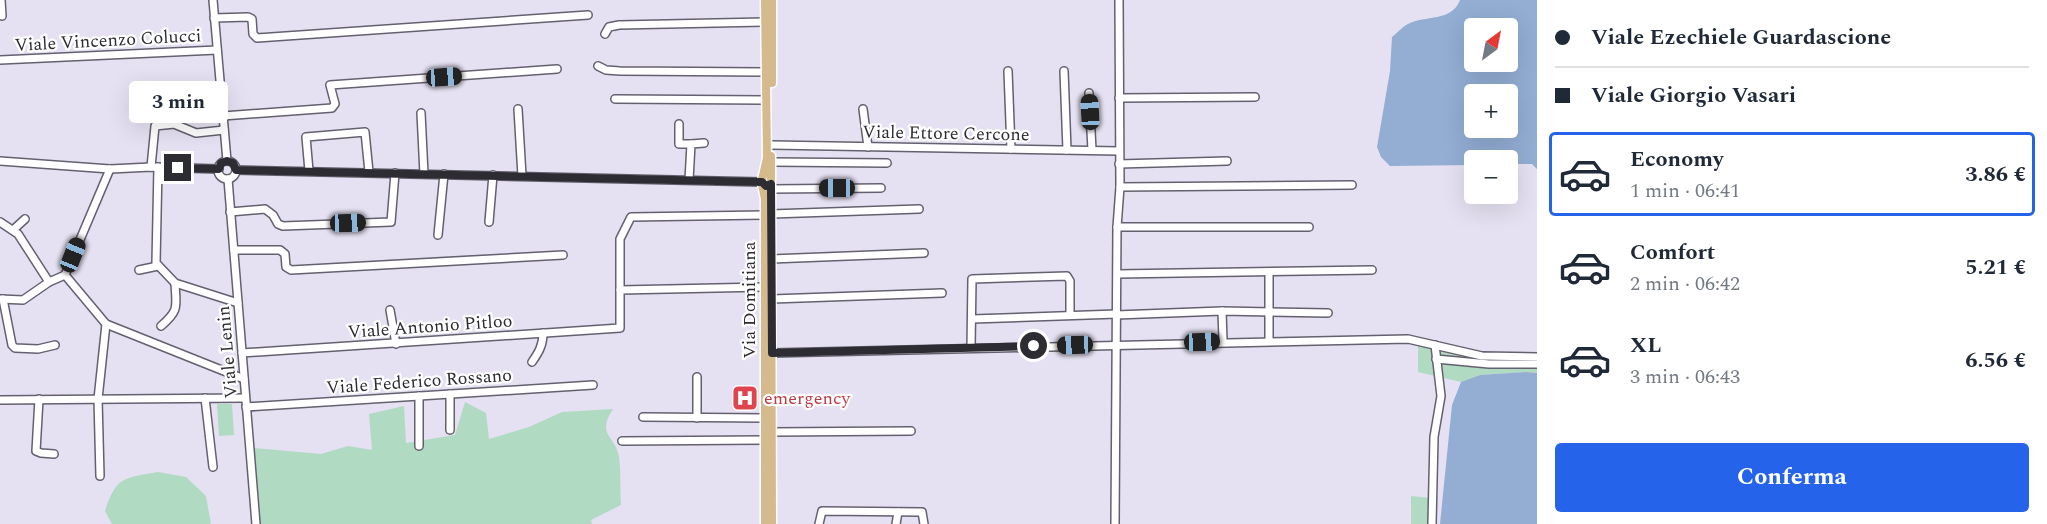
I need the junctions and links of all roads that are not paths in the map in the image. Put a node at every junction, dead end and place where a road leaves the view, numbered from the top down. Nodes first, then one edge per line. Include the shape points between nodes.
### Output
1 (1, 0) edge
2 (213, 0) edge
3 (765, 0) edge
4 (772, 0) edge
5 (1119, 0) edge
6 (588, 15) dead end
7 (2, 16) dead end
8 (214, 18) junction
9 (765, 22) junction
10 (605, 33) dead end
11 (217, 50) junction
12 (0, 60) edge
13 (598, 66) dead end
14 (557, 69) dead end
15 (1008, 71) dead end
16 (1064, 71) dead end
17 (766, 72) junction
18 (1089, 93) dead end
19 (1255, 97) dead end
20 (1119, 98) junction
21 (615, 99) dead end
22 (766, 100) junction
23 (518, 109) dead end
24 (863, 109) dead end
25 (421, 113) dead end
26 (223, 116) junction
27 (679, 124) dead end
28 (224, 130) junction
29 (704, 143) dead end
30 (691, 144) junction
31 (772, 145) junction
32 (868, 147) junction
33 (1011, 149) junction
34 (1066, 150) junction
35 (1092, 150) junction
36 (1119, 151) junction
37 (0, 161) edge
38 (227, 161) junction
39 (1227, 161) dead end
40 (771, 162) junction
41 (887, 163) dead end
42 (1119, 164) junction
43 (154, 167) junction
44 (219, 169) junction
45 (110, 170) junction
46 (236, 170) junction
47 (309, 171) junction
48 (369, 172) junction
49 (395, 173) junction
50 (424, 174) junction
51 (444, 174) junction
52 (493, 175) junction
53 (522, 176) junction
54 (228, 178) junction
55 (689, 180) junction
56 (766, 183) junction
57 (1353, 185) dead end
58 (1120, 187) junction
59 (881, 188) dead end
60 (919, 209) dead end
61 (231, 212) junction
62 (768, 215) junction
63 (25, 219) dead end
64 (0, 222) edge
65 (489, 222) dead end
66 (1118, 227) junction
67 (1309, 227) dead end
68 (13, 230) junction
69 (438, 235) dead end
70 (234, 250) junction
71 (924, 254) dead end
72 (563, 255) dead end
73 (771, 259) junction
74 (158, 266) junction
75 (138, 270) dead end
76 (1372, 270) dead end
77 (1269, 273) junction
78 (1118, 274) junction
79 (65, 275) junction
80 (49, 282) junction
81 (175, 283) junction
82 (765, 287) junction
83 (620, 290) junction
84 (942, 293) dead end
85 (2, 299) edge
86 (772, 299) junction
87 (238, 303) junction
88 (390, 310) dead end
89 (1222, 311) junction
90 (1269, 312) junction
91 (1328, 313) dead end
92 (1070, 315) junction
93 (1117, 315) junction
94 (972, 319) junction
95 (106, 324) junction
96 (161, 326) dead end
97 (543, 333) junction
98 (1269, 340) junction
99 (1224, 341) junction
100 (396, 344) junction
101 (1117, 344) junction
102 (55, 345) dead end
103 (1435, 345) junction
104 (971, 348) junction
105 (242, 353) junction
106 (772, 353) junction
107 (1537, 357) edge
108 (1437, 359) junction
109 (532, 362) dead end
110 (1537, 364) edge
111 (697, 377) dead end
112 (244, 379) junction
113 (593, 385) dead end
114 (450, 394) junction
115 (419, 396) junction
116 (205, 398) junction
117 (245, 398) junction
118 (1, 399) edge
119 (39, 399) junction
120 (98, 399) junction
121 (246, 407) junction
122 (643, 417) dead end
123 (765, 417) junction
124 (697, 418) junction
125 (450, 430) dead end
126 (911, 431) dead end
127 (772, 432) junction
128 (765, 440) junction
129 (622, 441) dead end
130 (419, 447) dead end
131 (54, 454) dead end
132 (213, 467) dead end
133 (100, 476) dead end
134 (898, 512) junction
135 (256, 524) edge
136 (765, 524) edge
137 (772, 524) edge
138 (819, 524) edge
139 (896, 524) edge
140 (924, 524) edge
141 (1115, 524) edge
142 (1432, 524) edge

1 - 7 street
2 - 8 street
3 - 9 main road, Via Domitiana
4 - 31 main road, Via Domitiana
5 - 20 street
6 - 8 street via 257,38 248,17
8 - 11 street
9 - 10 street via 619,25 609,27
9 - 17 main road, Via Domitiana
11 - 12 street, Viale Vincenzo Colucci
11 - 26 street
13 - 17 street via 620,71
14 - 26 street via 330,85 335,104 332,108
15 - 33 street
16 - 34 street
17 - 22 main road, Via Domitiana
18 - 35 street
19 - 20 street
20 - 36 street
21 - 22 street
22 - 56 main road, Via Domitiana
23 - 53 street
24 - 32 street
25 - 50 street
26 - 28 street
27 - 30 street via 679,144
28 - 38 street
28 - 43 street via 196,133 174,124 155,126
29 - 30 street
30 - 55 street
31 - 32 street, Viale Ettore Cercone
31 - 40 main road, Via Domitiana
32 - 33 street, Viale Ettore Cercone
33 - 34 street, Viale Ettore Cercone
34 - 35 street, Viale Ettore Cercone
35 - 36 street, Viale Ettore Cercone
36 - 42 street
37 - 45 street
38 - 44 street
38 - 46 street
39 - 42 street
40 - 41 street
40 - 56 main road, Via Domitiana
42 - 58 street
43 - 44 street
43 - 45 street
43 - 74 street
44 - 54 street via 221,176
45 - 79 street
46 - 47 street
46 - 54 street
47 - 48 street
47 - 48 street via 306,136 365,132
48 - 49 street
49 - 50 street
49 - 61 street via 391,222 283,226 265,209
50 - 51 street
51 - 52 street
51 - 69 street
52 - 53 street
52 - 65 street
53 - 55 street
54 - 61 street, Viale Lenin
55 - 56 street
56 - 59 street
56 - 62 main road, Via Domitiana
57 - 58 street
58 - 66 street
60 - 62 street
61 - 70 street, Viale Lenin
62 - 73 main road, Via Domitiana
62 - 82 main road, Via Domitiana
62 - 83 street via 631,217 620,239
63 - 68 street
64 - 68 street
66 - 67 street
66 - 78 street
68 - 80 street
70 - 72 street via 280,250 291,270
70 - 87 street, Viale Lenin
71 - 73 street
73 - 86 main road, Via Domitiana
74 - 75 street
74 - 81 street
76 - 77 street
77 - 78 street
77 - 90 street
78 - 93 street
79 - 80 street
79 - 95 street
80 - 85 street via 23,300
81 - 87 street
81 - 96 street via 174,315
82 - 83 street
82 - 123 main road, Via Domitiana
83 - 97 street, Viale Antonio Pitloo via 620,328
84 - 86 street
85 - 102 street via 15,348
86 - 106 main road, Via Domitiana
87 - 105 street, Viale Lenin
88 - 100 street
89 - 90 street
89 - 93 street
89 - 99 street
90 - 91 street
90 - 98 street
92 - 93 street
92 - 94 street
92 - 94 street via 1067,276 972,279
93 - 101 street
94 - 104 street
95 - 112 street
95 - 120 street
97 - 100 street, Viale Antonio Pitloo
97 - 109 street via 543,342
98 - 99 street
98 - 103 street via 1408,339
99 - 101 street
100 - 105 street, Viale Antonio Pitloo
101 - 104 street
101 - 141 street
103 - 107 street via 1482,356
103 - 108 street
104 - 106 street
105 - 112 street, Viale Lenin
106 - 127 main road, Via Domitiana
108 - 110 street
108 - 142 street via 1440,396 1434,437
111 - 124 street
112 - 117 street, Viale Lenin
113 - 114 street, Viale Federico Rossano
114 - 115 street, Viale Federico Rossano
114 - 125 street
115 - 121 street, Viale Federico Rossano
115 - 130 street
116 - 117 street
116 - 120 street
116 - 132 street
117 - 121 street, Viale Lenin
118 - 119 street
119 - 120 street
119 - 131 street via 36,451
120 - 133 street
121 - 135 street, Viale Lenin
122 - 124 street
123 - 124 street
123 - 128 main road, Via Domitiana
126 - 127 street
127 - 137 main road, Via Domitiana
128 - 129 street
128 - 136 main road, Via Domitiana
134 - 138 street via 822,511
134 - 139 street
134 - 140 street via 922,512

